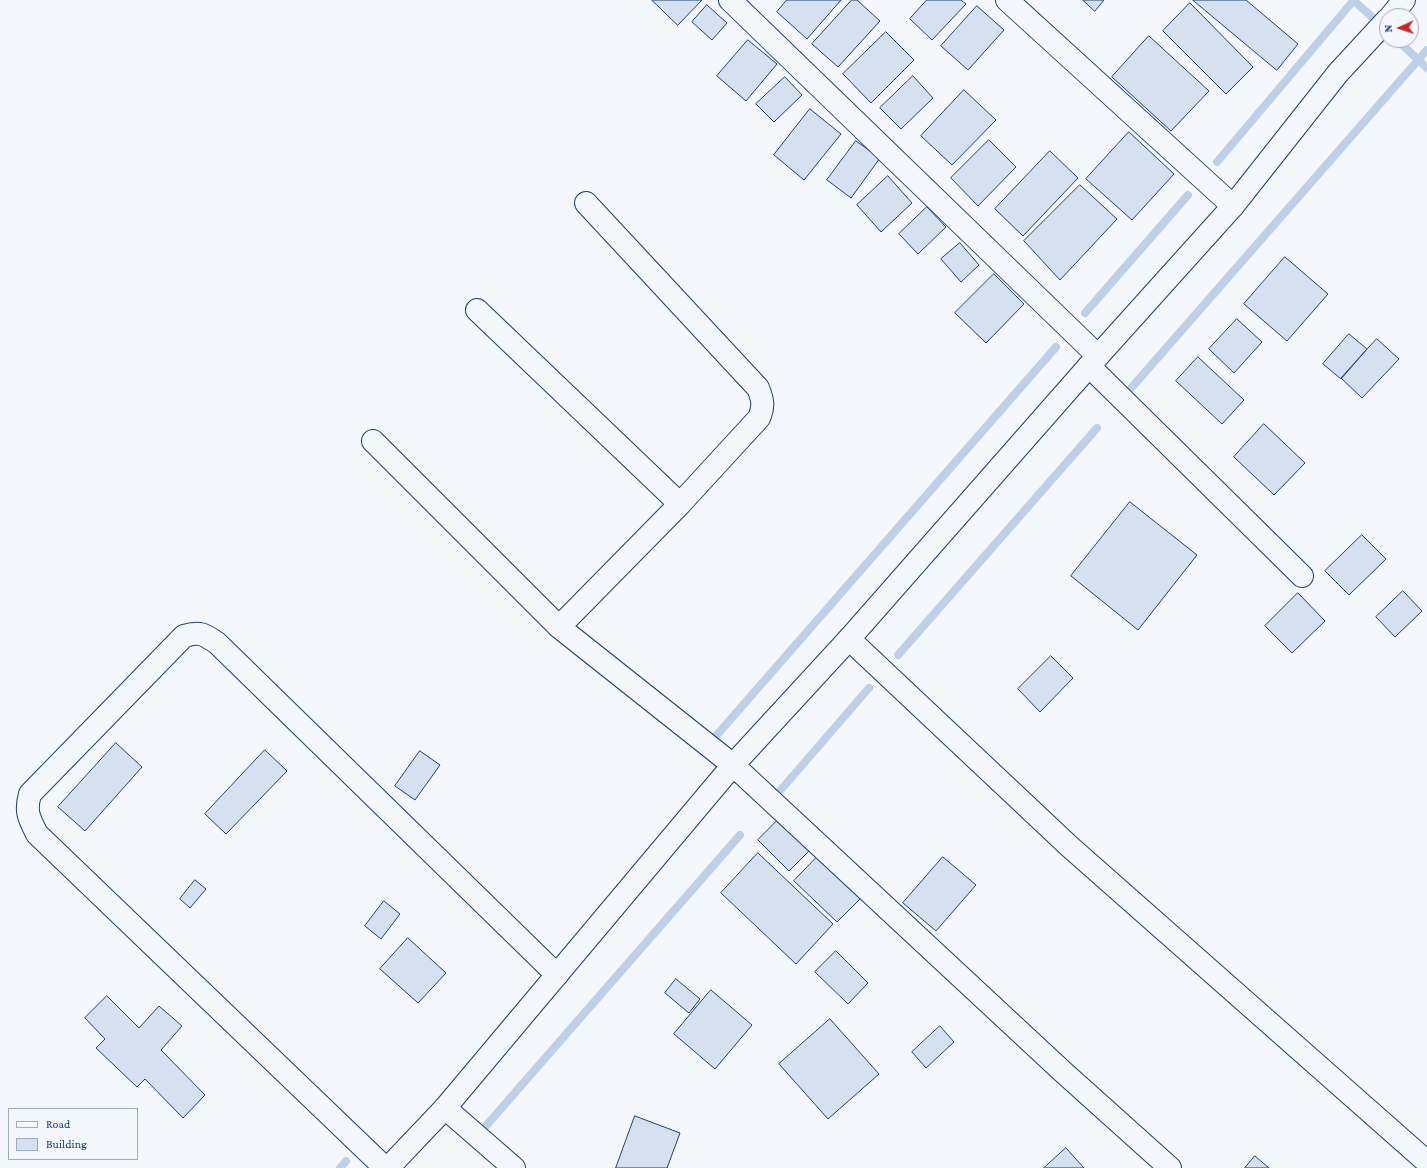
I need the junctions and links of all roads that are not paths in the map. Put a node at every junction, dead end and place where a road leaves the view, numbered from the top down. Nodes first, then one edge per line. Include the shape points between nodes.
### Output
1 (730, 0) edge
2 (1007, 0) edge
3 (1379, 29) edge
4 (586, 203) dead end
5 (1232, 206) junction
6 (478, 310) dead end
7 (1094, 361) junction
8 (373, 441) dead end
9 (680, 504) junction
10 (1302, 576) dead end
11 (560, 627) junction
12 (849, 639) junction
13 (733, 765) junction
14 (557, 975) junction
15 (445, 1108) junction
16 (1427, 1162) edge
17 (386, 1168) edge
18 (514, 1168) edge
19 (1170, 1168) edge

1 - 7 street
2 - 5 street
3 - 5 street via 1338,73
4 - 9 street via 758,388 762,398 763,409 759,418
5 - 7 street
6 - 9 street
7 - 10 street
7 - 12 street
8 - 11 street
9 - 11 street
11 - 13 street
12 - 13 street
12 - 16 street via 1069,846
13 - 14 street
13 - 19 street
14 - 15 street
14 - 17 street via 207,636 194,633 184,636 30,794 27,815 37,834
15 - 17 street
15 - 18 street

